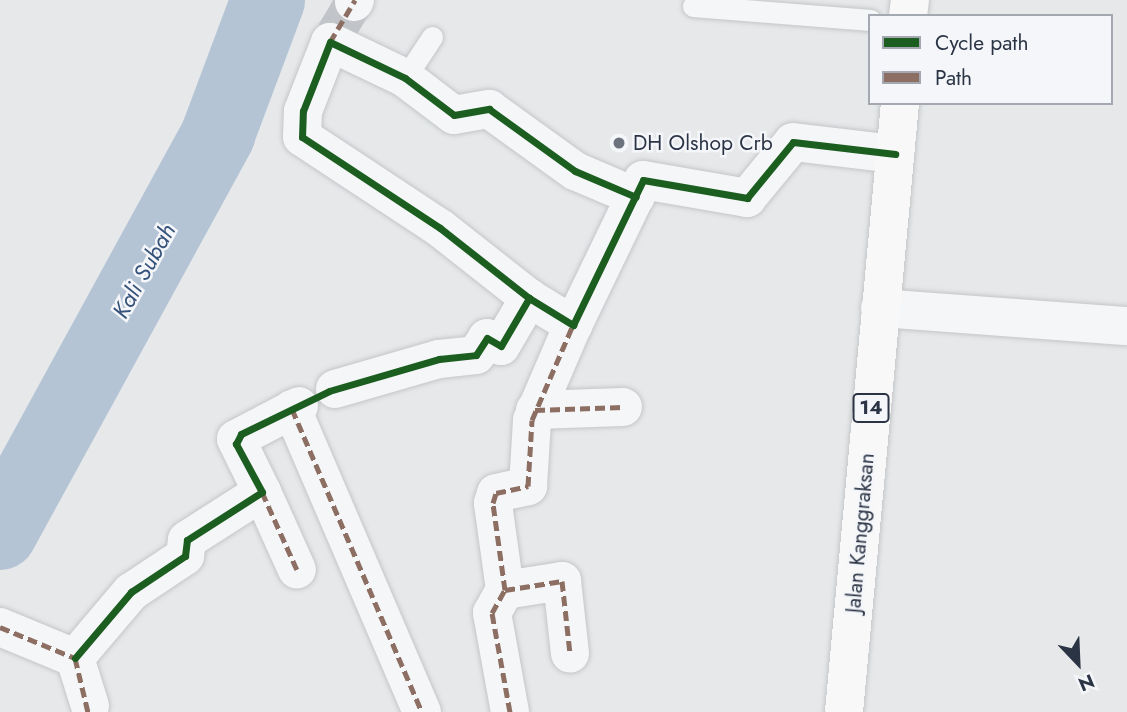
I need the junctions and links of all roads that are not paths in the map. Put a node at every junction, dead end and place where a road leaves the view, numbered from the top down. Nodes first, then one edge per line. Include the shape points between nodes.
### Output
1 (693, 6) dead end
2 (343, 20) edge
3 (868, 20) edge
4 (432, 37) dead end
5 (405, 78) junction
6 (900, 105) edge
7 (895, 154) junction
8 (639, 188) junction
9 (528, 298) junction
10 (880, 308) junction
11 (573, 325) junction
12 (1127, 326) edge
13 (335, 389) dead end
14 (623, 407) dead end
15 (535, 410) junction
16 (262, 492) junction
17 (297, 570) dead end
18 (505, 590) junction
19 (0, 627) edge
20 (570, 654) dead end
21 (75, 658) junction
22 (90, 706) dead end
23 (422, 712) edge
24 (510, 712) edge
25 (844, 712) edge

1 - 3 lane
2 - 5 street
2 - 9 street via 303,111 302,137 440,228
4 - 5 lane
5 - 8 street via 454,114 489,109 575,170
6 - 7 highway, Jalan Kanggraksan / 14
7 - 8 street via 793,142 747,198
7 - 10 highway, Jalan Kanggraksan / 14
8 - 11 street
9 - 11 street
9 - 13 street via 501,346 487,338 476,355 439,359
10 - 12 street
10 - 25 highway, Jalan Kanggraksan / 14
11 - 15 street
14 - 15 street
15 - 18 street via 528,486 496,493 494,503
16 - 17 street
16 - 21 street via 187,540 185,556 131,593
16 - 23 street via 236,439 295,407
18 - 20 street via 562,581
18 - 24 street via 492,612
19 - 21 street via 38,648
21 - 22 street

